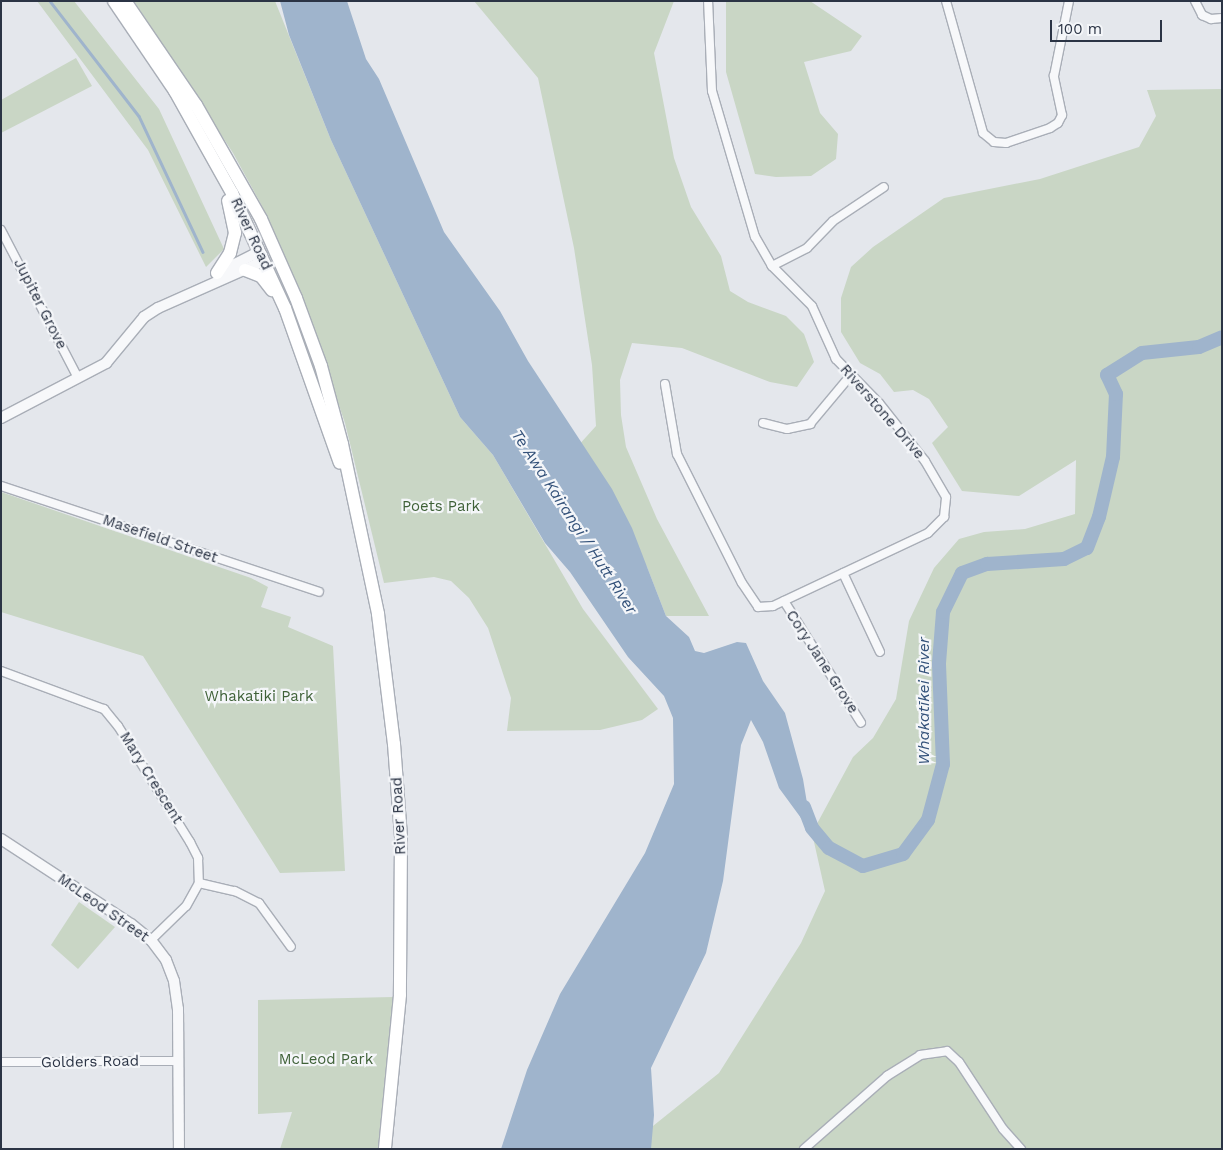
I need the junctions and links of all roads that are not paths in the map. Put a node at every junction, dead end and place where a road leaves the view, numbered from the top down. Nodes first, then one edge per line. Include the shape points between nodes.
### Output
1 (114, 1) edge
2 (125, 1) edge
3 (708, 1) edge
4 (946, 1) edge
5 (1069, 1) edge
6 (1195, 1) edge
7 (1222, 18) edge
8 (168, 84) junction
9 (182, 86) junction
10 (884, 187) dead end
11 (1, 230) edge
12 (262, 255) junction
13 (772, 266) junction
14 (245, 270) junction
15 (217, 273) junction
16 (176, 298) junction
17 (306, 367) junction
18 (851, 375) junction
19 (78, 378) junction
20 (665, 384) dead end
21 (328, 395) junction
22 (1, 418) edge
23 (763, 423) dead end
24 (1, 486) edge
25 (349, 486) junction
26 (843, 573) junction
27 (319, 592) dead end
28 (784, 601) junction
29 (880, 652) dead end
30 (1, 671) edge
31 (861, 722) dead end
32 (1, 838) edge
33 (199, 883) junction
34 (151, 940) junction
35 (291, 947) dead end
36 (178, 1060) junction
37 (1, 1062) edge
38 (179, 1149) edge
39 (385, 1149) edge
40 (804, 1149) edge
41 (1021, 1149) edge

1 - 8 highway, River Road
2 - 9 highway, River Road
3 - 13 street, Riverstone Drive via 712,91 748,220
4 - 5 street via 983,133 994,142 1006,143 1050,128 1062,115 1054,76
6 - 7 street via 1202,16
8 - 12 highway, River Road via 216,162
8 - 15 highway via 234,214 234,242
9 - 12 highway via 262,238
9 - 21 highway, River Road via 228,158 276,250 321,366
10 - 13 street via 833,220 807,248
11 - 19 street, Jupiter Grove
12 - 14 street via 257,264
12 - 15 street via 253,255
12 - 17 highway, River Road
12 - 21 highway via 275,265
13 - 18 street, Riverstone Drive via 812,306 831,351
14 - 16 street
14 - 17 highway via 267,282
15 - 16 street
16 - 19 street via 144,318 109,361
17 - 25 highway, River Road
18 - 23 street via 810,424 787,429
18 - 26 street, Riverstone Drive via 920,454 942,488 947,508 934,529
19 - 22 street
20 - 28 street, Riverstone Drive via 677,454 742,583 758,607 769,608
21 - 25 highway, River Road via 342,444
24 - 27 street, Masefield Street
25 - 39 highway, River Road via 379,623 394,744 401,837 400,995
26 - 28 street, Riverstone Drive
26 - 29 street
28 - 31 street, Cory Jane Grove
30 - 33 street, Mary Crescent via 83,699 109,714 190,842 198,858
32 - 34 street, McLeod Street
33 - 34 street via 186,906
33 - 35 street via 235,891 259,903
34 - 36 street, McLeod Street via 166,960 176,988
36 - 37 street, Golders Road
36 - 38 street, McLeod Street
40 - 41 street via 887,1076 920,1055 947,1050

